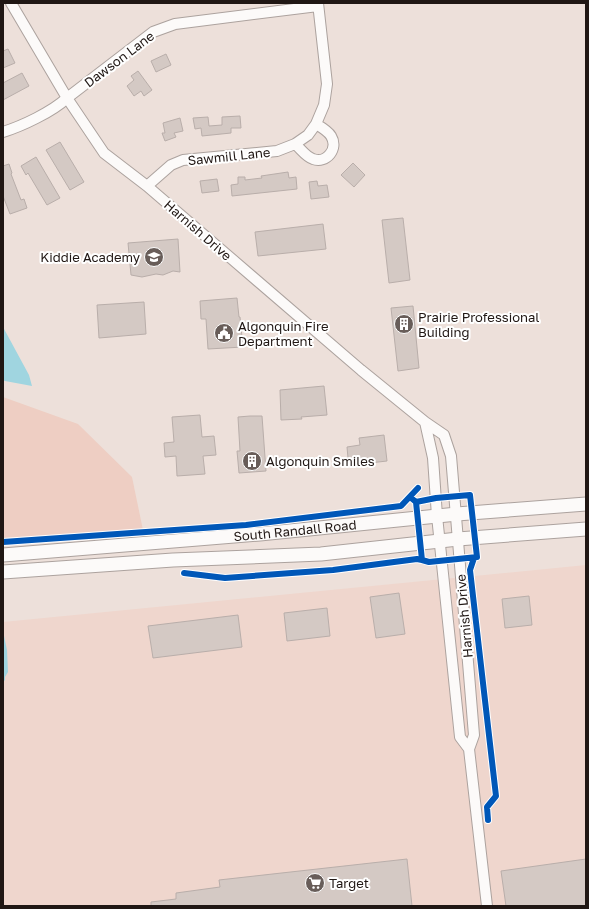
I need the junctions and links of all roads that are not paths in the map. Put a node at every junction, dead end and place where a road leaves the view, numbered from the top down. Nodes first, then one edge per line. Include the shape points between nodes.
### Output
1 (11, 3) edge
2 (318, 4) edge
3 (67, 98) junction
4 (316, 124) junction
5 (3, 132) edge
6 (296, 144) junction
7 (147, 186) junction
8 (425, 422) junction
9 (586, 504) edge
10 (456, 514) junction
11 (437, 516) junction
12 (586, 528) edge
13 (458, 539) junction
14 (440, 541) junction
15 (3, 555) edge
16 (3, 572) edge
17 (469, 749) junction
18 (488, 906) edge

1 - 3 street, Harnish Drive
2 - 3 street, Dawson Lane via 176,24 153,32
2 - 4 street, Sawmill Lane via 327,84 324,105
3 - 5 street, Dawson Lane via 17,128
3 - 7 street, Harnish Drive via 104,153
4 - 6 street, Sawmill Lane via 308,135
4 - 6 street via 327,132 333,141 329,156 314,160
6 - 7 street, Sawmill Lane via 260,154 183,160 171,165
7 - 8 street, Harnish Drive
8 - 10 street, Harnish Drive via 444,435 448,444
8 - 11 street, Harnish Drive via 433,458
9 - 10 main road, South Randall Road
10 - 11 main road, South Randall Road
10 - 13 street, Harnish Drive
11 - 14 street, Harnish Drive
11 - 15 main road, South Randall Road via 260,534
12 - 13 main road, South Randall Road
13 - 14 main road, South Randall Road
13 - 17 street, Harnish Drive via 474,735
14 - 16 main road, South Randall Road via 321,554 173,560
14 - 17 street, Harnish Drive via 460,737
17 - 18 street, Harnish Drive

